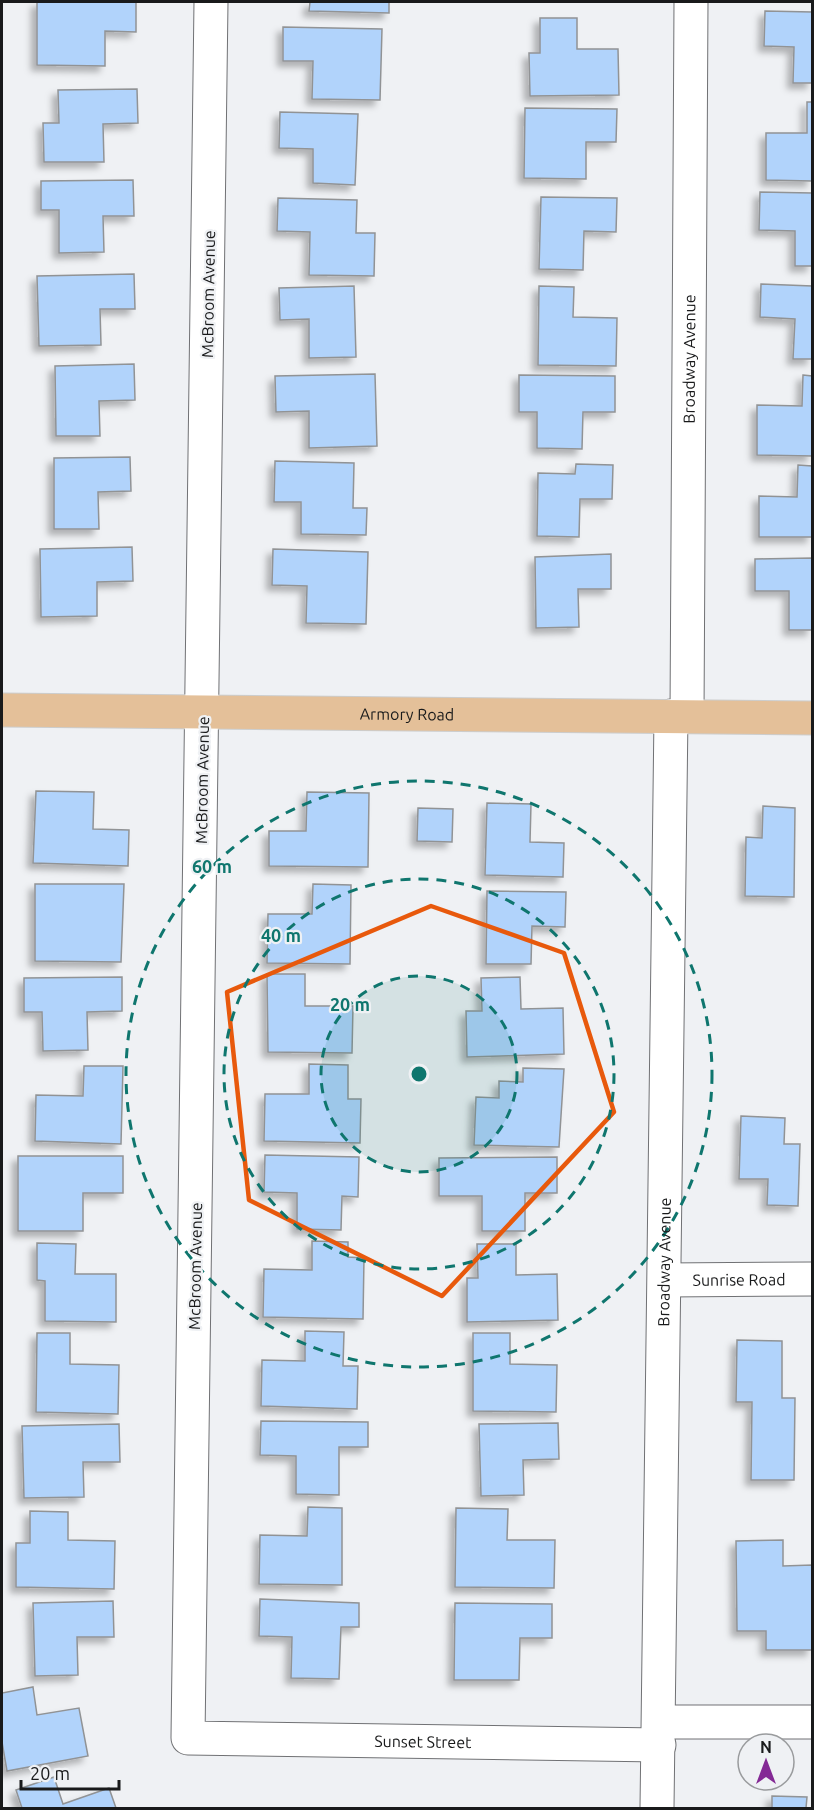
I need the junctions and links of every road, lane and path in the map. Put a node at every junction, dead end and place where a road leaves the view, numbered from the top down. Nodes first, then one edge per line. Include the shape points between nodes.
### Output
1 (211, 2) edge
2 (691, 2) edge
3 (2, 710) edge
4 (204, 712) junction
5 (679, 716) junction
6 (813, 718) edge
7 (813, 1279) edge
8 (664, 1280) junction
9 (813, 1722) edge
10 (659, 1734) junction
11 (188, 1738) joint
12 (657, 1809) edge

1 - 4 street, McBroom Avenue
2 - 5 street, Broadway Avenue
3 - 4 main road, Armory Road
4 - 5 main road, Armory Road
4 - 11 street, McBroom Avenue
5 - 6 main road, Armory Road
5 - 8 street, Broadway Avenue
7 - 8 street, Sunrise Road
8 - 10 street, Broadway Avenue
9 - 10 street, Sunset Street
10 - 11 street, Sunset Street
10 - 12 street, Broadway Avenue

